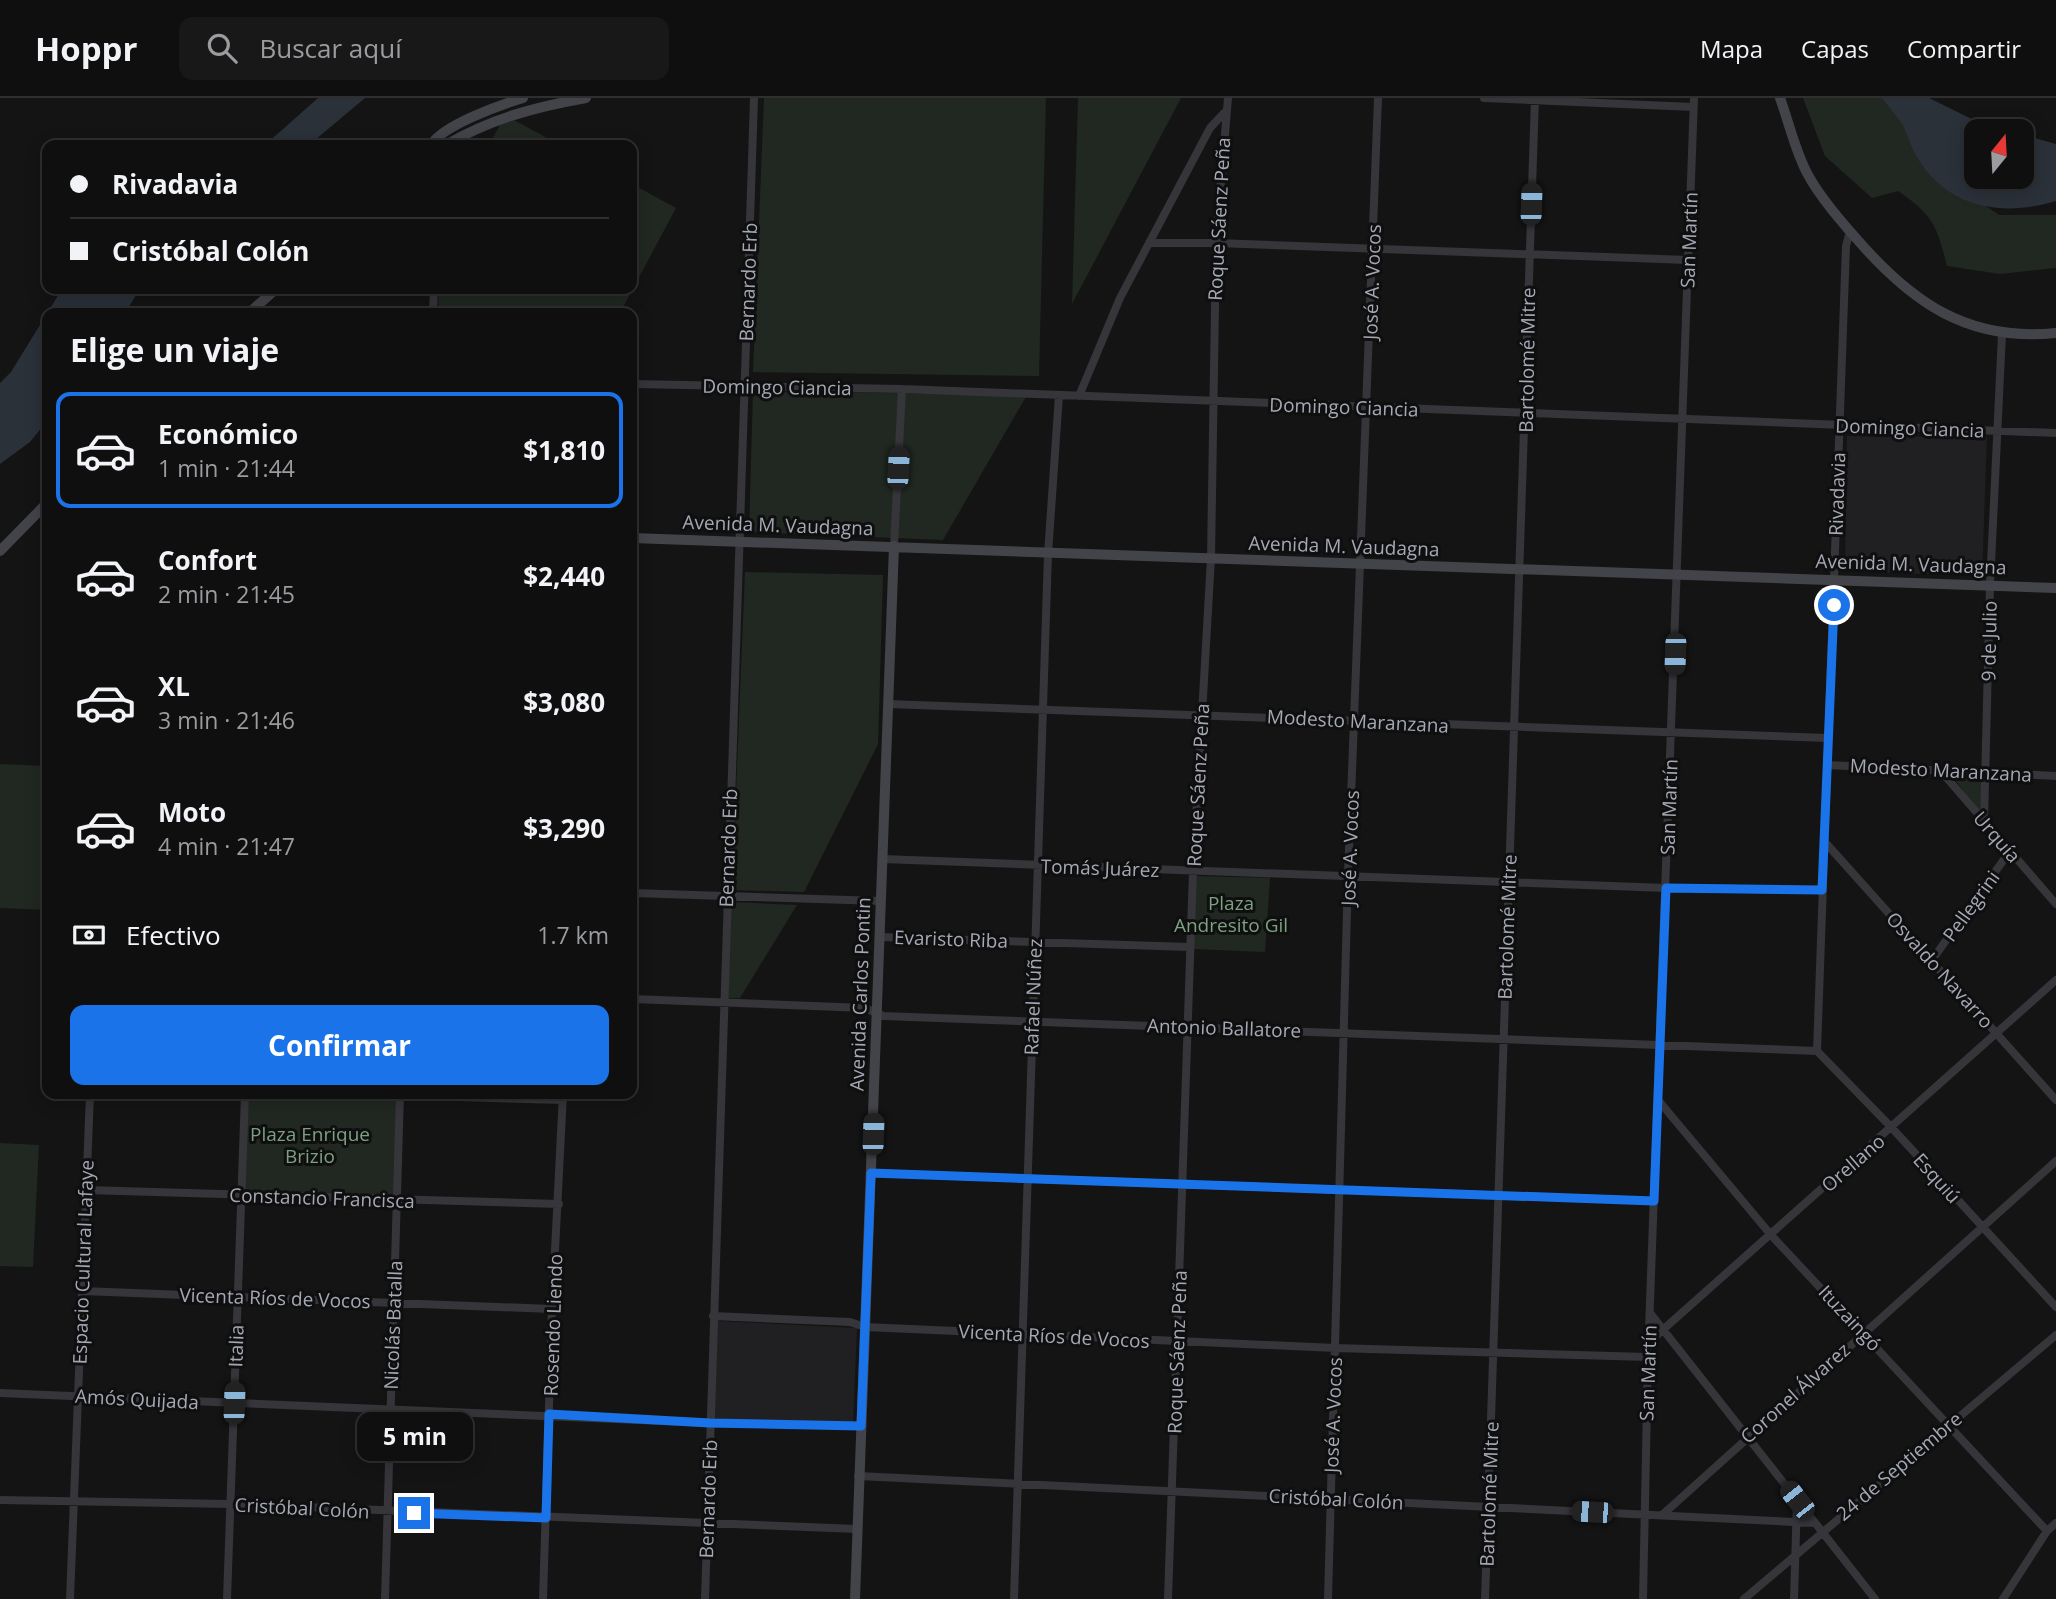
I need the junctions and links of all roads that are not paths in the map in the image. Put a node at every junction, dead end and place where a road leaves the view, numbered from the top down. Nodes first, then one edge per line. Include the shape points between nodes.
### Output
1 (523, 98) edge
2 (586, 98) edge
3 (754, 98) edge
4 (1228, 98) edge
5 (1378, 98) edge
6 (1484, 98) edge
7 (1780, 98) edge
8 (1535, 99) edge
9 (1694, 103) edge
10 (1225, 113) junction
11 (434, 140) edge
12 (455, 140) edge
13 (1850, 231) junction
14 (1149, 243) junction
15 (1216, 243) junction
16 (1374, 249) junction
17 (1530, 255) junction
18 (1688, 260) junction
19 (270, 294) edge
20 (255, 308) edge
21 (2056, 333) edge
22 (2001, 334) junction
23 (637, 384) edge
24 (744, 386) junction
25 (902, 389) junction
26 (1059, 395) junction
27 (1079, 396) junction
28 (1213, 402) junction
29 (1368, 408) junction
30 (1527, 414) junction
31 (1683, 420) junction
32 (1839, 425) junction
33 (1997, 431) junction
34 (2056, 433) edge
35 (42, 513) edge
36 (637, 538) edge
37 (739, 540) junction
38 (894, 546) junction
39 (0, 551) edge
40 (1048, 554) junction
41 (1211, 558) junction
42 (1362, 565) junction
43 (1521, 569) junction
44 (1678, 574) junction
45 (1835, 578) junction
46 (1990, 585) junction
47 (2056, 588) edge
48 (888, 704) junction
49 (1043, 708) junction
50 (1202, 714) junction
51 (1355, 720) junction
52 (1514, 729) junction
53 (1672, 734) junction
54 (1828, 738) junction
55 (1827, 765) junction
56 (1939, 769) junction
57 (1986, 771) junction
58 (2056, 776) edge
59 (1984, 822) junction
60 (1824, 841) junction
61 (2010, 851) junction
62 (882, 859) junction
63 (1037, 866) junction
64 (1193, 871) junction
65 (1348, 875) junction
66 (1508, 882) junction
67 (1666, 888) junction
68 (1822, 890) junction
69 (637, 893) edge
70 (726, 896) junction
71 (880, 901) junction
72 (2056, 904) edge
73 (880, 937) junction
74 (1035, 942) junction
75 (1190, 947) junction
76 (1932, 960) junction
77 (2056, 980) edge
78 (637, 999) edge
79 (723, 1002) junction
80 (877, 1013) junction
81 (1032, 1023) junction
82 (1188, 1025) junction
83 (1344, 1033) junction
84 (1998, 1034) junction
85 (1503, 1038) junction
86 (1660, 1044) junction
87 (1817, 1051) junction
88 (90, 1099) edge
89 (245, 1099) edge
90 (400, 1099) edge
91 (563, 1099) edge
92 (1658, 1100) junction
93 (2056, 1100) edge
94 (1892, 1128) junction
95 (2056, 1161) edge
96 (871, 1173) junction
97 (1027, 1180) junction
98 (1182, 1185) junction
99 (1339, 1190) junction
100 (86, 1191) junction
101 (242, 1196) junction
102 (1498, 1196) junction
103 (398, 1201) junction
104 (1654, 1201) junction
105 (559, 1204) junction
106 (1981, 1227) junction
107 (1771, 1235) junction
108 (82, 1291) junction
109 (238, 1297) junction
110 (394, 1303) junction
111 (2056, 1307) edge
112 (552, 1309) junction
113 (1650, 1313) junction
114 (713, 1317) junction
115 (866, 1327) junction
116 (1662, 1330) junction
117 (1864, 1332) junction
118 (1022, 1335) junction
119 (2056, 1335) edge
120 (1177, 1342) junction
121 (1648, 1343) junction
122 (1335, 1348) junction
123 (1493, 1352) junction
124 (1648, 1357) junction
125 (0, 1393) edge
126 (78, 1395) junction
127 (234, 1403) junction
128 (391, 1409) junction
129 (549, 1414) junction
130 (710, 1423) junction
131 (861, 1426) junction
132 (1946, 1426) junction
133 (1747, 1436) junction
134 (858, 1476) junction
135 (1017, 1483) junction
136 (1172, 1491) junction
137 (1331, 1499) junction
138 (0, 1500) edge
139 (1797, 1500) junction
140 (74, 1502) junction
141 (230, 1504) junction
142 (1488, 1507) junction
143 (388, 1512) junction
144 (1644, 1515) junction
145 (1661, 1516) junction
146 (546, 1518) junction
147 (1796, 1522) junction
148 (1815, 1523) junction
149 (2056, 1523) edge
150 (707, 1524) junction
151 (857, 1529) junction
152 (1823, 1531) junction
153 (2052, 1531) edge
154 (1795, 1555) junction
155 (70, 1599) edge
156 (227, 1599) edge
157 (385, 1599) edge
158 (543, 1599) edge
159 (705, 1599) edge
160 (855, 1599) edge
161 (1014, 1599) edge
162 (1168, 1599) edge
163 (1328, 1599) edge
164 (1485, 1599) edge
165 (1643, 1599) edge
166 (1744, 1599) edge
167 (1794, 1599) edge
168 (1874, 1599) edge
169 (2003, 1599) edge

1 - 11 main road
2 - 12 main road via 519,112
3 - 24 street, Bernardo Erb
4 - 10 street, Roque Sáenz Peña
5 - 16 street, José A. Vocos
6 - 8 street
7 - 13 main road via 1806,172
8 - 9 street
8 - 17 street, Bartolomé Mitre
9 - 18 street, San Martín
10 - 14 street via 1210,128
10 - 15 street, Roque Sáenz Peña
13 - 22 main road via 1880,267 1916,298 1968,324
13 - 32 street, Rivadavia
14 - 15 street
14 - 27 street
15 - 16 street
15 - 28 street, Roque Sáenz Peña
16 - 17 street
16 - 29 street, José A. Vocos
17 - 18 street
17 - 30 street, Bartolomé Mitre
18 - 31 street, San Martín
19 - 20 main road
21 - 22 main road
22 - 33 street, 9 de Julio
23 - 24 street, Domingo Ciancia
24 - 25 street, Domingo Ciancia
24 - 37 street, Bernardo Erb
25 - 26 street, Domingo Ciancia
25 - 38 street, Avenida Carlos Pontin
26 - 27 street, Domingo Ciancia
26 - 40 street, Rafael Núñez
27 - 28 street, Domingo Ciancia
28 - 29 street, Domingo Ciancia
28 - 41 street, Roque Sáenz Peña
29 - 30 street, Domingo Ciancia
29 - 42 street, José A. Vocos
30 - 31 street, Domingo Ciancia
30 - 43 street, Bartolomé Mitre
31 - 32 street, Domingo Ciancia
31 - 44 street, San Martín
32 - 33 street, Domingo Ciancia
32 - 45 street, Rivadavia
33 - 34 street, Domingo Ciancia
33 - 46 street, 9 de Julio
35 - 39 main road
36 - 37 main road, Avenida M. Vaudagna
37 - 38 main road, Avenida M. Vaudagna
37 - 70 street, Bernardo Erb
38 - 40 main road, Avenida M. Vaudagna
38 - 48 main road, Avenida Carlos Pontin
40 - 41 main road, Avenida M. Vaudagna
40 - 49 street, Rafael Núñez
41 - 42 main road, Avenida M. Vaudagna
41 - 50 street, Roque Sáenz Peña
42 - 43 main road, Avenida M. Vaudagna
42 - 51 street, José A. Vocos
43 - 44 main road, Avenida M. Vaudagna
43 - 52 street, Bartolomé Mitre
44 - 45 main road, Avenida M. Vaudagna
44 - 53 street, San Martín
45 - 46 main road, Avenida M. Vaudagna
45 - 54 street, Rivadavia
46 - 47 main road, Avenida M. Vaudagna
46 - 57 street, 9 de Julio
48 - 49 street, Modesto Maranzana
48 - 62 main road, Avenida Carlos Pontin
49 - 50 street, Modesto Maranzana
49 - 63 street, Rafael Núñez
50 - 51 street, Modesto Maranzana
50 - 64 street, Roque Sáenz Peña
51 - 52 street, Modesto Maranzana
51 - 65 street, José A. Vocos
52 - 53 street, Modesto Maranzana
52 - 66 street, Bartolomé Mitre
53 - 54 street, Modesto Maranzana
53 - 67 street, San Martín
54 - 55 street, Rivadavia
55 - 56 street, Modesto Maranzana
55 - 60 street, Rivadavia
56 - 57 street, Modesto Maranzana
56 - 59 street, Urquía
57 - 58 street, Modesto Maranzana
57 - 59 street, 9 de Julio
59 - 61 street, Urquía
60 - 68 street, Rivadavia
60 - 76 street, Osvaldo Navarro
61 - 72 street, Urquía
61 - 76 street, Pellegrini
62 - 63 street, Tomás Juárez
62 - 71 main road, Avenida Carlos Pontin
63 - 64 street, Tomás Juárez
63 - 74 street, Rafael Núñez
64 - 65 street, Tomás Juárez
64 - 75 street, Roque Sáenz Peña
65 - 66 street, Tomás Juárez
65 - 83 street, José A. Vocos
66 - 67 street, Tomás Juárez
66 - 85 street, Bartolomé Mitre
67 - 68 street, Tomás Juárez
67 - 86 street, San Martín
68 - 87 street, Rivadavia
69 - 70 street
70 - 71 street
70 - 79 street, Bernardo Erb
71 - 73 main road, Avenida Carlos Pontin
73 - 74 street, Evaristo Riba
73 - 80 main road, Avenida Carlos Pontin
74 - 75 street, Evaristo Riba
74 - 81 street, Rafael Núñez
75 - 82 street, Roque Sáenz Peña
76 - 84 street, Osvaldo Navarro
77 - 84 street, Orellano
78 - 79 street, Antonio Ballatore
79 - 80 street, Antonio Ballatore via 865,1008
79 - 114 street, Bernardo Erb
80 - 81 street, Antonio Ballatore
80 - 96 main road, Avenida Carlos Pontin
81 - 82 street, Antonio Ballatore
81 - 97 street, Rafael Núñez
82 - 83 street, Antonio Ballatore
82 - 98 street, Roque Sáenz Peña
83 - 85 street, Antonio Ballatore
83 - 99 street, José A. Vocos
84 - 93 street, Osvaldo Navarro
84 - 94 street, Orellano
85 - 86 street, Antonio Ballatore
85 - 102 street, Bartolomé Mitre
86 - 87 street, Antonio Ballatore
86 - 92 street, San Martín
87 - 94 street, Esquiú
88 - 100 street, Espacio Cultural Lafaye
89 - 101 street, Italia
90 - 103 street, Nicolás Batalla
91 - 105 street, Rosendo Liendo
92 - 104 street, San Martín
92 - 107 street, Ituzaingó
94 - 106 street, Esquiú
94 - 107 street, Orellano
95 - 106 street, Coronel Álvarez
96 - 97 street
96 - 115 main road, Avenida Carlos Pontin
97 - 98 street
97 - 118 street, Rafael Núñez
98 - 99 street
98 - 120 street, Roque Sáenz Peña
99 - 102 street
99 - 122 street, José A. Vocos
100 - 101 street, Constancio Francisca
100 - 108 street, Espacio Cultural Lafaye
101 - 103 street, Constancio Francisca
101 - 109 street, Italia
102 - 104 street
102 - 123 street, Bartolomé Mitre
103 - 105 street, Constancio Francisca
103 - 110 street, Nicolás Batalla
104 - 113 street, San Martín
105 - 112 street, Rosendo Liendo
106 - 111 street, Esquiú
106 - 117 street, Coronel Álvarez
107 - 116 street, Orellano
107 - 117 street, Ituzaingó
108 - 109 street, Vicenta Ríos de Vocos
108 - 126 street, Espacio Cultural Lafaye
109 - 110 street, Vicenta Ríos de Vocos
109 - 127 street, Italia
110 - 112 street, Vicenta Ríos de Vocos
110 - 128 street, Nicolás Batalla
112 - 129 street, Rosendo Liendo
113 - 116 street
113 - 121 street, San Martín
114 - 115 street, Vicenta Ríos de Vocos via 850,1322
114 - 130 street, Bernardo Erb
115 - 118 street, Vicenta Ríos de Vocos
115 - 131 main road, Avenida Carlos Pontin
116 - 121 street, Orellano
116 - 133 street
117 - 132 street, Ituzaingó
117 - 133 street, Coronel Álvarez
118 - 120 street, Vicenta Ríos de Vocos
118 - 135 street, Rafael Núñez
119 - 132 street, 24 de Septiembre
120 - 122 street, Vicenta Ríos de Vocos
120 - 136 street, Roque Sáenz Peña
121 - 124 street, San Martín
122 - 123 street, Vicenta Ríos de Vocos
122 - 137 street, José A. Vocos
123 - 124 street, Vicenta Ríos de Vocos
123 - 142 street, Bartolomé Mitre
124 - 144 street, San Martín
125 - 126 street, Amós Quijada
126 - 127 street, Amós Quijada
126 - 140 street, Espacio Cultural Lafaye
127 - 128 street, Amós Quijada
127 - 141 street, Italia
128 - 129 street, Amós Quijada
128 - 143 street, Nicolás Batalla
129 - 130 street, Amós Quijada
129 - 146 street, Rosendo Liendo
130 - 131 street, Amós Quijada
130 - 150 street, Bernardo Erb
131 - 134 main road, Avenida Carlos Pontin
132 - 152 street, 24 de Septiembre
132 - 153 street, Ituzaingó
133 - 139 street
133 - 145 street, Coronel Álvarez
134 - 135 street, Cristóbal Colón
134 - 151 main road, Avenida Carlos Pontin
135 - 136 street, Cristóbal Colón
135 - 161 street, Rafael Núñez
136 - 137 street, Cristóbal Colón
136 - 162 street, Roque Sáenz Peña
137 - 142 street, Cristóbal Colón
137 - 163 street, José A. Vocos
138 - 140 street, Cristóbal Colón
139 - 147 street
139 - 148 street
140 - 141 street, Cristóbal Colón
140 - 155 street, Espacio Cultural Lafaye
141 - 143 street, Cristóbal Colón
141 - 156 street, Italia
142 - 144 street, Cristóbal Colón
142 - 164 street, Bartolomé Mitre
143 - 146 street, Cristóbal Colón
143 - 157 street, Nicolás Batalla
144 - 145 street, Cristóbal Colón
144 - 165 street, San Martín
145 - 147 street, Cristóbal Colón
146 - 150 street, Cristóbal Colón
146 - 158 street, Rosendo Liendo
147 - 148 street, Cristóbal Colón
147 - 154 street
148 - 152 street
149 - 153 street
150 - 151 street, Cristóbal Colón
150 - 159 street, Bernardo Erb
151 - 160 main road, Avenida Carlos Pontin
152 - 154 street, 24 de Septiembre
152 - 168 street
153 - 169 street
154 - 166 street, 24 de Septiembre
154 - 167 street

